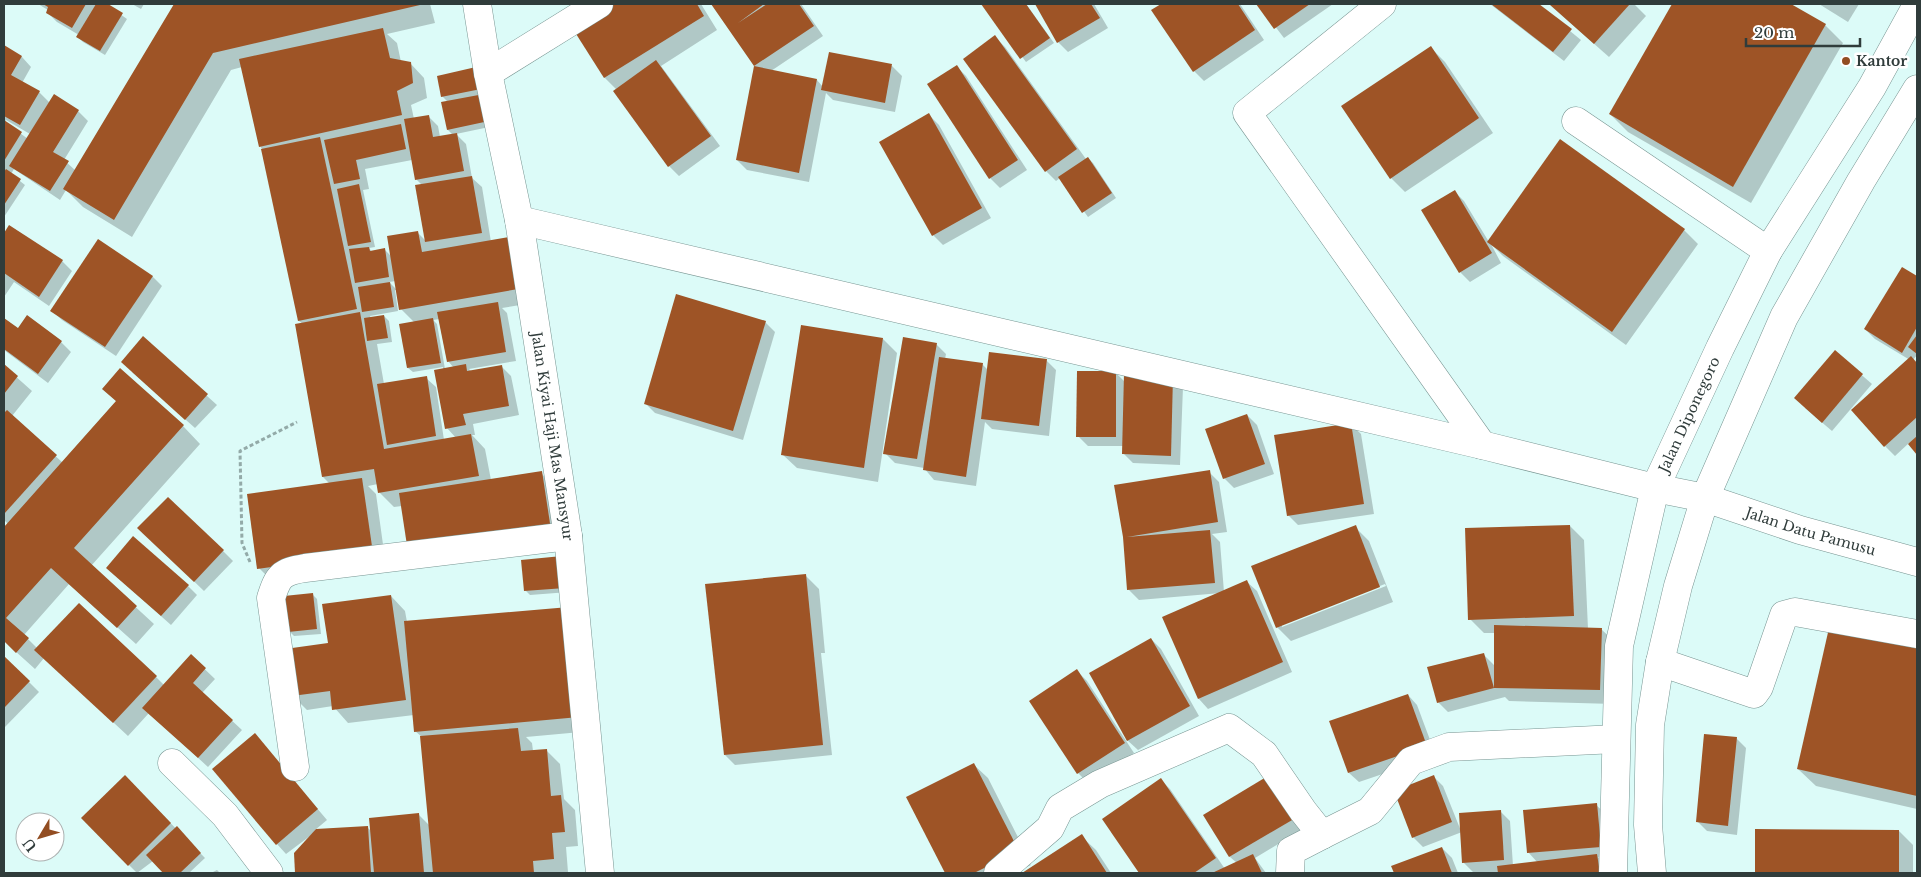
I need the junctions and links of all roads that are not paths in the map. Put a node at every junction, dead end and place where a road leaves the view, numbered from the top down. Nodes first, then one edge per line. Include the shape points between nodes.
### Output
1 (477, 4) edge
2 (599, 4) edge
3 (1382, 4) edge
4 (1917, 5) edge
5 (488, 73) junction
6 (1917, 90) edge
7 (1576, 120) dead end
8 (520, 220) junction
9 (1768, 251) junction
10 (1482, 445) junction
11 (1655, 488) junction
12 (1705, 498) junction
13 (568, 536) junction
14 (1917, 562) edge
15 (1917, 634) edge
16 (1660, 662) junction
17 (1616, 739) junction
18 (172, 763) dead end
19 (295, 767) dead end
20 (1322, 835) junction
21 (270, 873) edge
22 (600, 873) edge
23 (998, 873) edge
24 (1290, 873) edge
25 (1613, 873) edge
26 (1652, 873) edge

1 - 5 main road, Jalan Kiyai Haji Mas Mansyur
2 - 5 main road
3 - 10 main road via 1246,113
4 - 9 main road, Jalan Diponegoro via 1872,87
5 - 8 main road, Jalan Kiyai Haji Mas Mansyur
6 - 12 main road via 1784,316
7 - 9 main road
8 - 10 main road, Jalan Datu Pamusu
8 - 13 main road, Jalan Kiyai Haji Mas Mansyur
9 - 11 main road, Jalan Diponegoro
10 - 11 main road, Jalan Datu Pamusu
11 - 12 main road, Jalan Datu Pamusu
11 - 17 main road, Jalan Diponegoro via 1619,646
12 - 14 main road, Jalan Datu Pamusu via 1800,530
12 - 16 main road via 1678,586
13 - 19 main road via 305,568 289,571 277,579 271,598
13 - 22 main road, Jalan Kiyai Haji Mas Mansyur
15 - 16 main road via 1795,612 1784,615 1754,694
16 - 26 main road via 1650,724 1648,825
17 - 20 main road via 1449,747 1426,754 1412,762 1370,811
17 - 25 main road, Jalan Diponegoro
18 - 21 main road via 225,815
20 - 23 main road via 1264,754 1229,728 1100,784 1060,808 1050,828
20 - 24 main road via 1291,851

